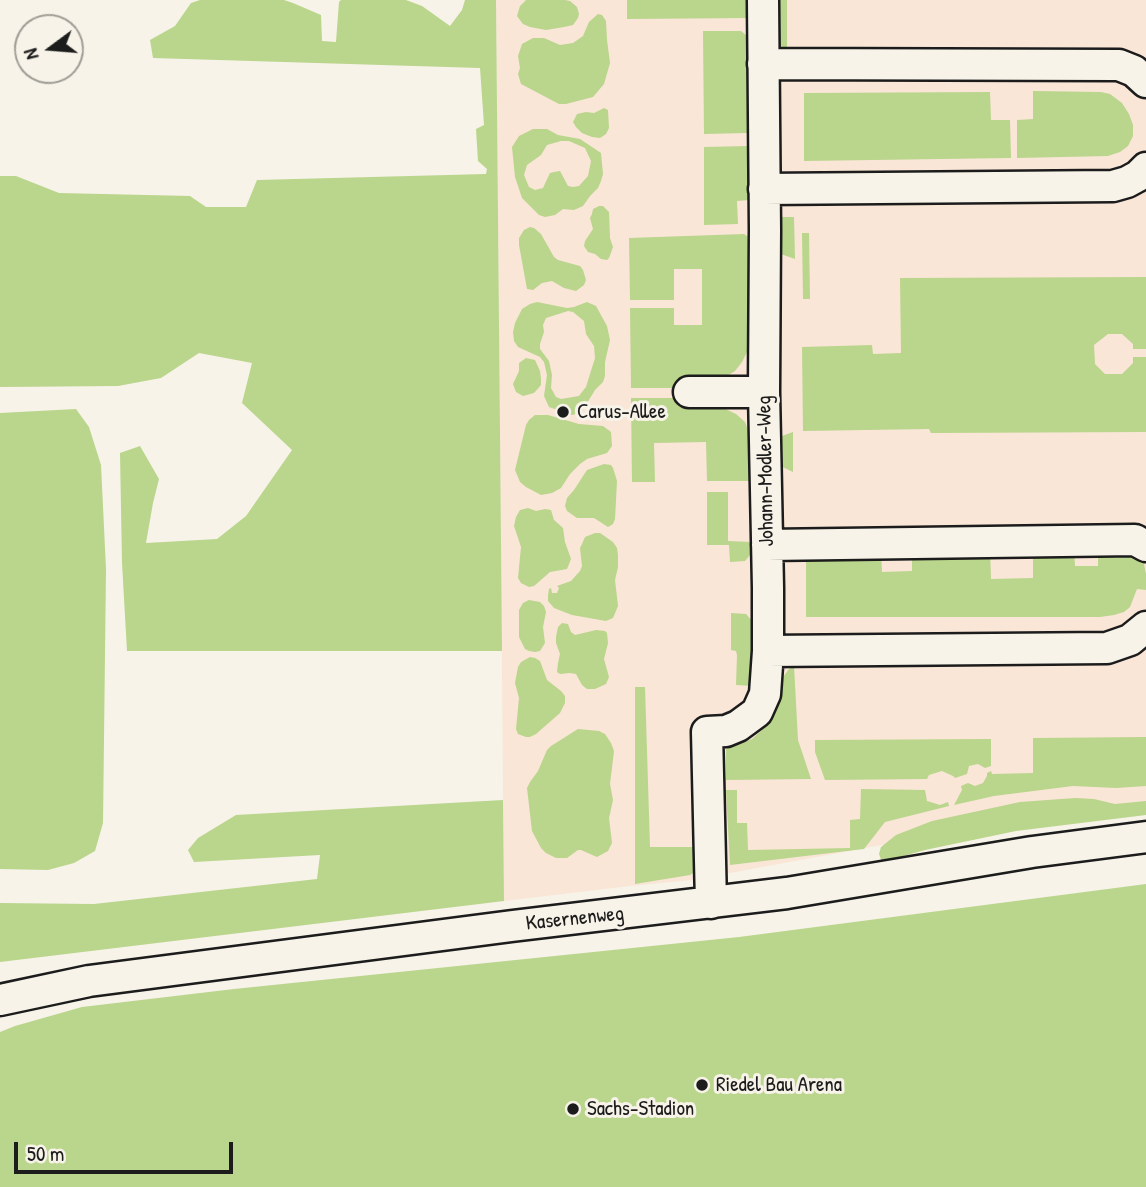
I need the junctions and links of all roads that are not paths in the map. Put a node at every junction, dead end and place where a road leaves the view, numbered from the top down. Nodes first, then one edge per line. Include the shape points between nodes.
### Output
1 (763, 0) edge
2 (763, 64) junction
3 (1146, 82) edge
4 (1146, 168) edge
5 (764, 189) junction
6 (689, 392) dead end
7 (764, 392) junction
8 (768, 545) junction
9 (1146, 546) edge
10 (1146, 627) edge
11 (768, 651) junction
12 (1146, 837) edge
13 (711, 904) junction
14 (2, 999) edge

1 - 2 street, Johann-Modler-Weg
2 - 3 street via 1119,65
2 - 5 street, Johann-Modler-Weg
4 - 5 street via 1113,186
5 - 7 street, Johann-Modler-Weg
6 - 7 street
7 - 8 street, Johann-Modler-Weg
8 - 9 street via 1135,540
8 - 11 street, Johann-Modler-Weg
10 - 11 street via 1130,640 1107,648
11 - 13 street, Johann-Modler-Weg via 765,694 757,712 726,731 707,732
12 - 13 street, Kasernenweg
13 - 14 street, Kasernenweg via 116,977

